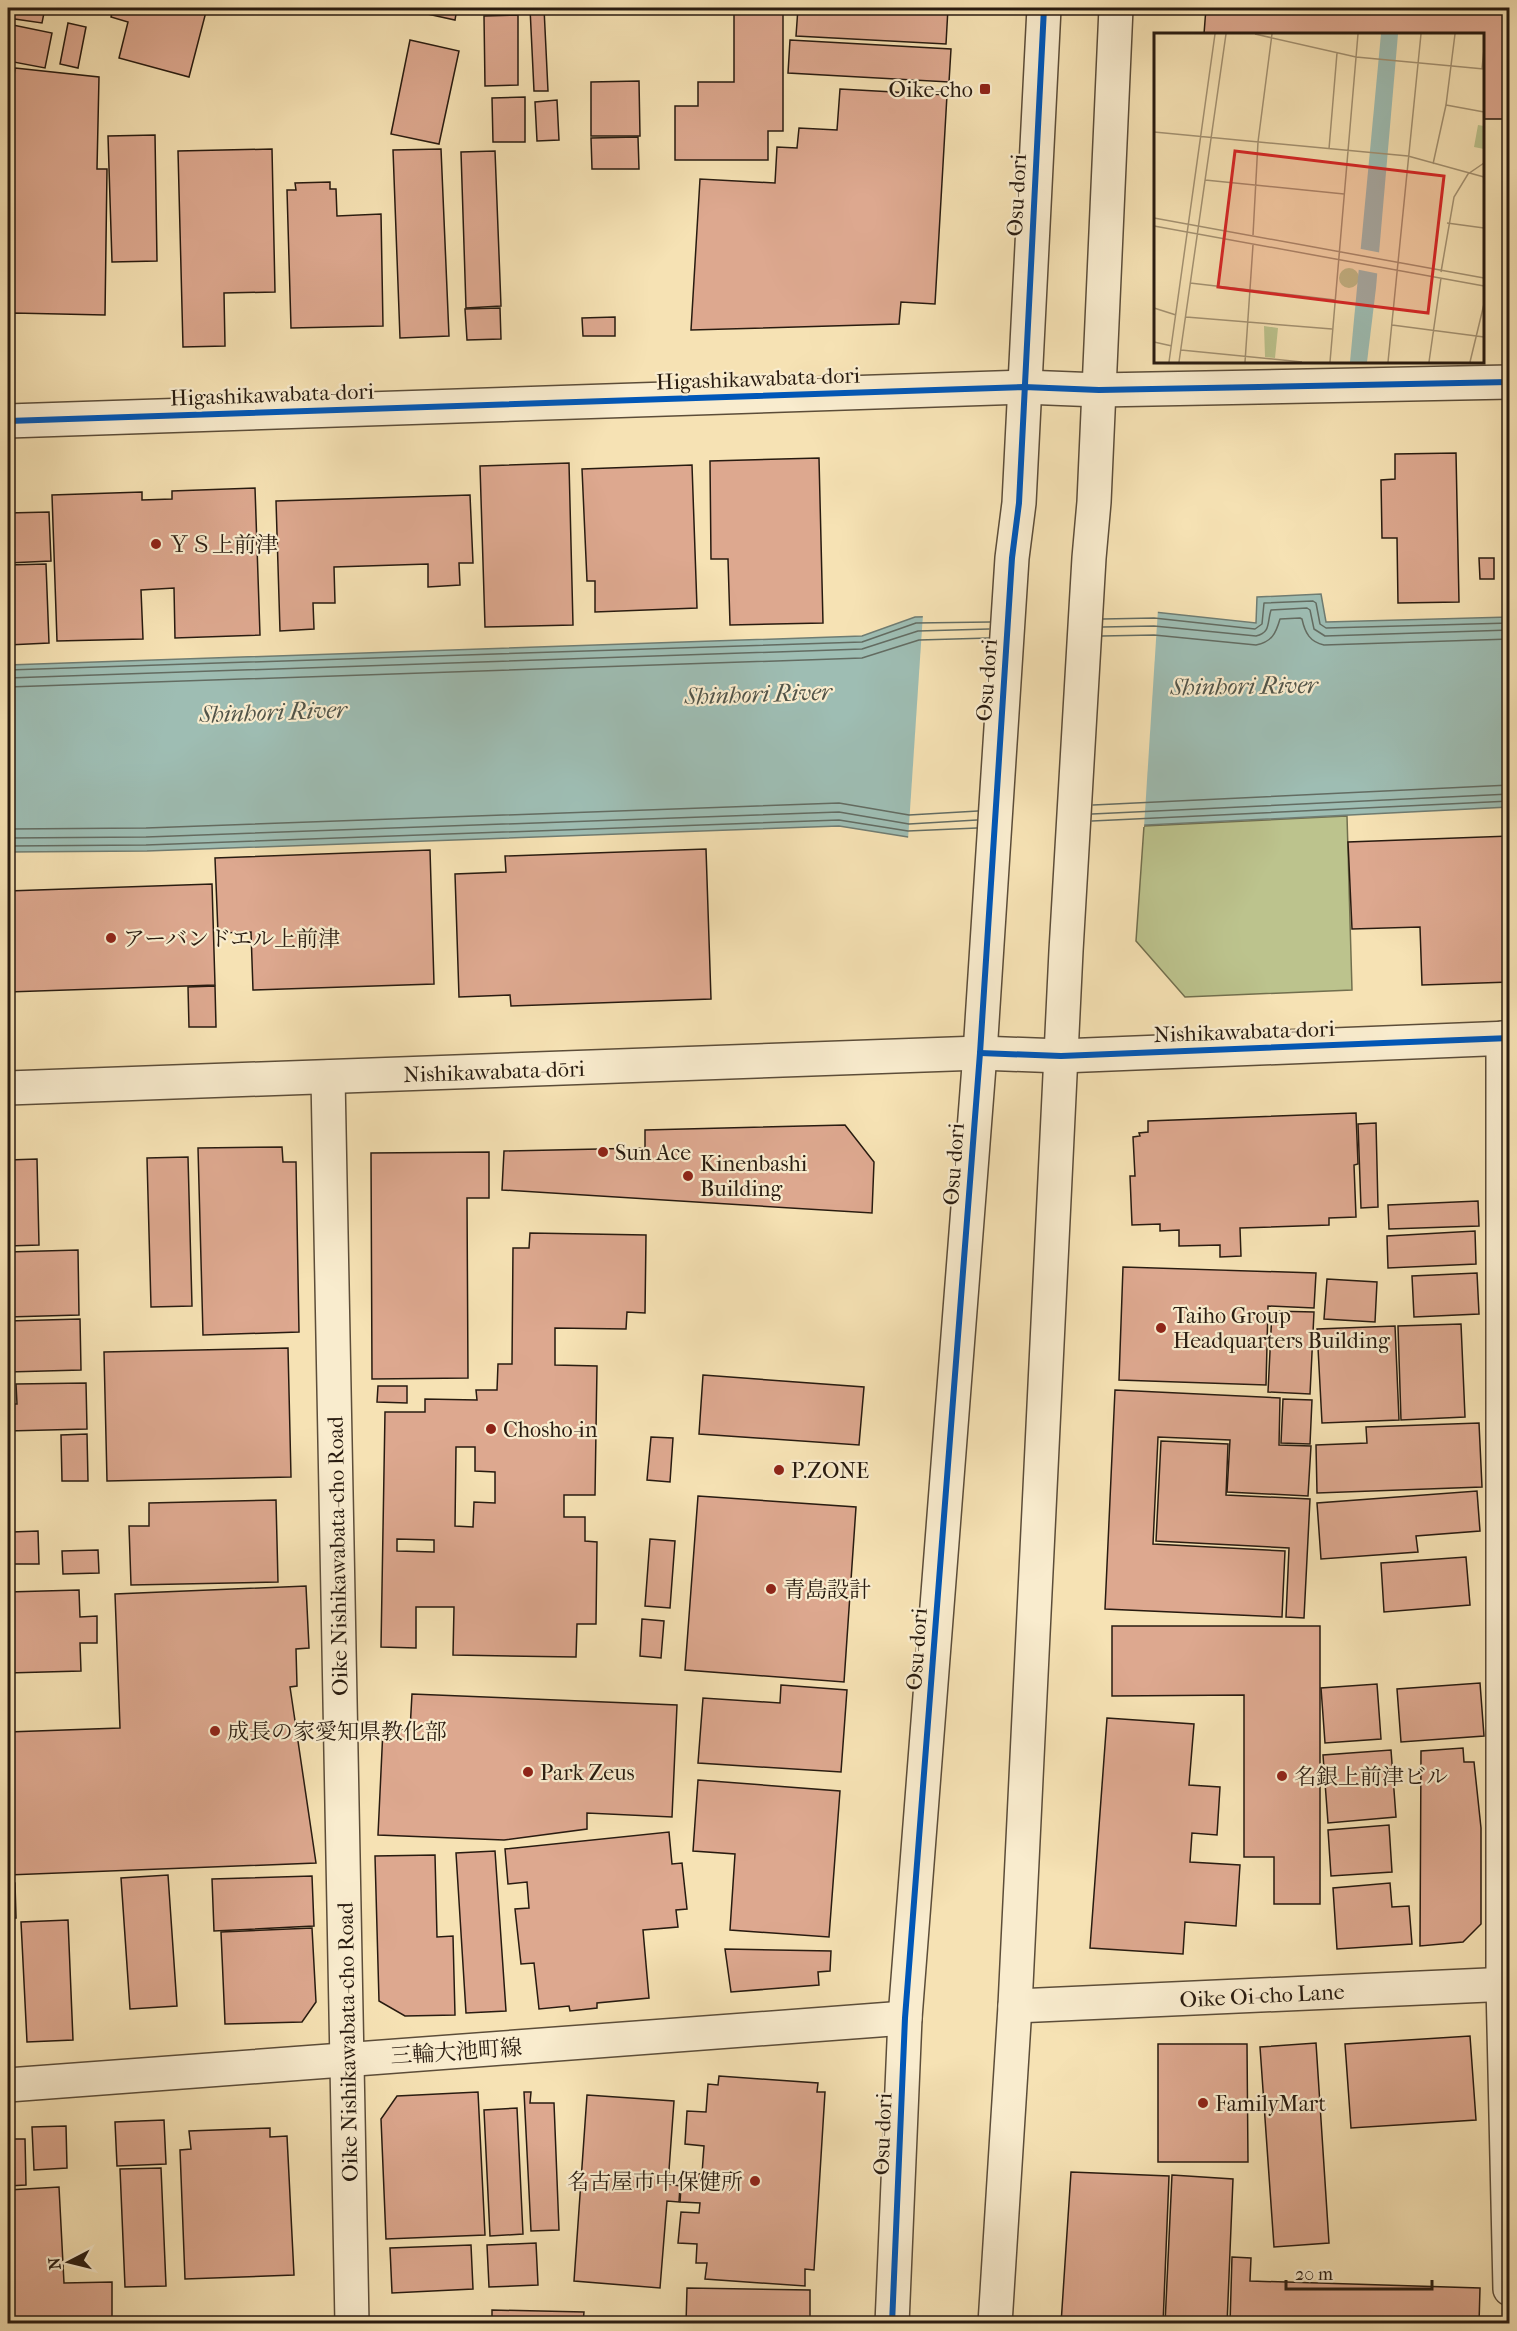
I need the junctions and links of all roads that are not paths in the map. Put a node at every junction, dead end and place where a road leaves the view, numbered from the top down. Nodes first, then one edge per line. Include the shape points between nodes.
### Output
1 (1044, 8) edge
2 (1116, 8) edge
3 (1509, 382) edge
4 (1024, 387) junction
5 (1099, 390) junction
6 (8, 421) edge
7 (1506, 1038) edge
8 (980, 1053) junction
9 (1061, 1056) junction
10 (328, 1077) junction
11 (8, 1088) edge
12 (1506, 1984) edge
13 (1015, 2006) junction
14 (905, 2018) junction
15 (347, 2060) junction
16 (8, 2085) edge
17 (1509, 2289) edge
18 (352, 2324) edge
19 (892, 2324) edge
20 (995, 2324) edge

1 - 4 street, Osu-dori
2 - 5 street
3 - 5 street, Higashikawabata-dori
4 - 5 street, Higashikawabata-dori
4 - 6 street, Higashikawabata-dori
4 - 8 street, Osu-dori via 1020,503 1012,558
5 - 9 street
7 - 9 street, Nishikawabata-dori
7 - 12 street
8 - 9 street, Nishikawabata-dori
8 - 10 street, Nishikawabata-dōri
8 - 14 street, Osu-dori
9 - 13 street
10 - 11 street, Nishikawabata-dōri
10 - 15 street, Oike Nishikawabata-cho Road
12 - 13 street, Oike Oi-cho Lane
12 - 17 street
13 - 20 street
14 - 15 street, 三輪大池町線
14 - 19 street, Osu-dori
15 - 16 street, 三輪大池町線
15 - 18 street, Oike Nishikawabata-cho Road

